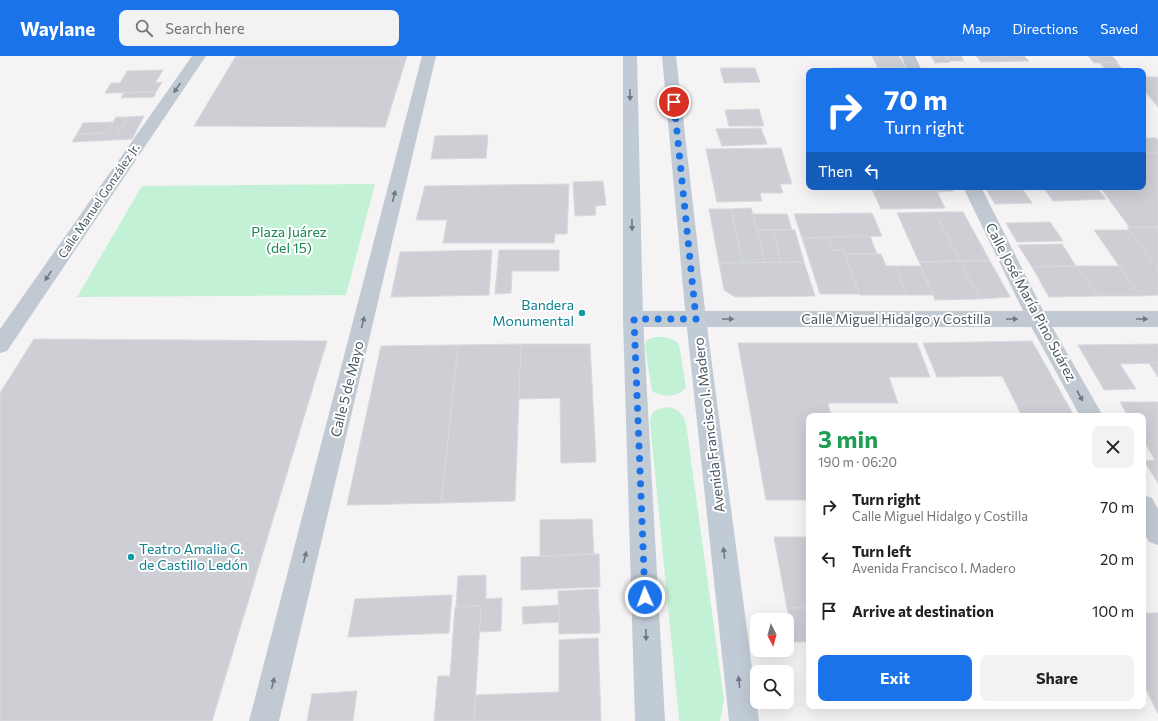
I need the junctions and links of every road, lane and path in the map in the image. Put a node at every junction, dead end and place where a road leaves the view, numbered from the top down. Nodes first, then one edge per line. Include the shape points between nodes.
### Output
1 (199, 56) edge
2 (429, 56) edge
3 (630, 56) edge
4 (670, 56) edge
5 (908, 56) edge
6 (914, 68) edge
7 (973, 190) edge
8 (634, 319) junction
9 (696, 319) junction
10 (1037, 319) junction
11 (1158, 319) edge
12 (7, 324) edge
13 (0, 346) edge
14 (1090, 413) edge
15 (1146, 511) edge
16 (1158, 533) edge
17 (264, 721) edge
18 (650, 721) edge
19 (744, 721) edge

1 -> 12 street, Calle Manuel González Jr.
17 -> 2 street, Calle 5 de Mayo
3 -> 8 main road
4 - 9 main road, Avenida Francisco I. Madero
5 - 6 street
7 - 10 street, Calle José María Pino Suárez
8 - 9 street, Calle Miguel Hidalgo y Costilla
8 -> 18 main road
9 -> 10 street, Calle Miguel Hidalgo y Costilla
19 -> 9 main road, Avenida Francisco I. Madero
10 -> 11 street, Calle Miguel Hidalgo y Costilla
10 -> 14 street, Calle José María Pino Suárez
12 - 13 street, Calle Manuel González Jr.
15 - 16 street

